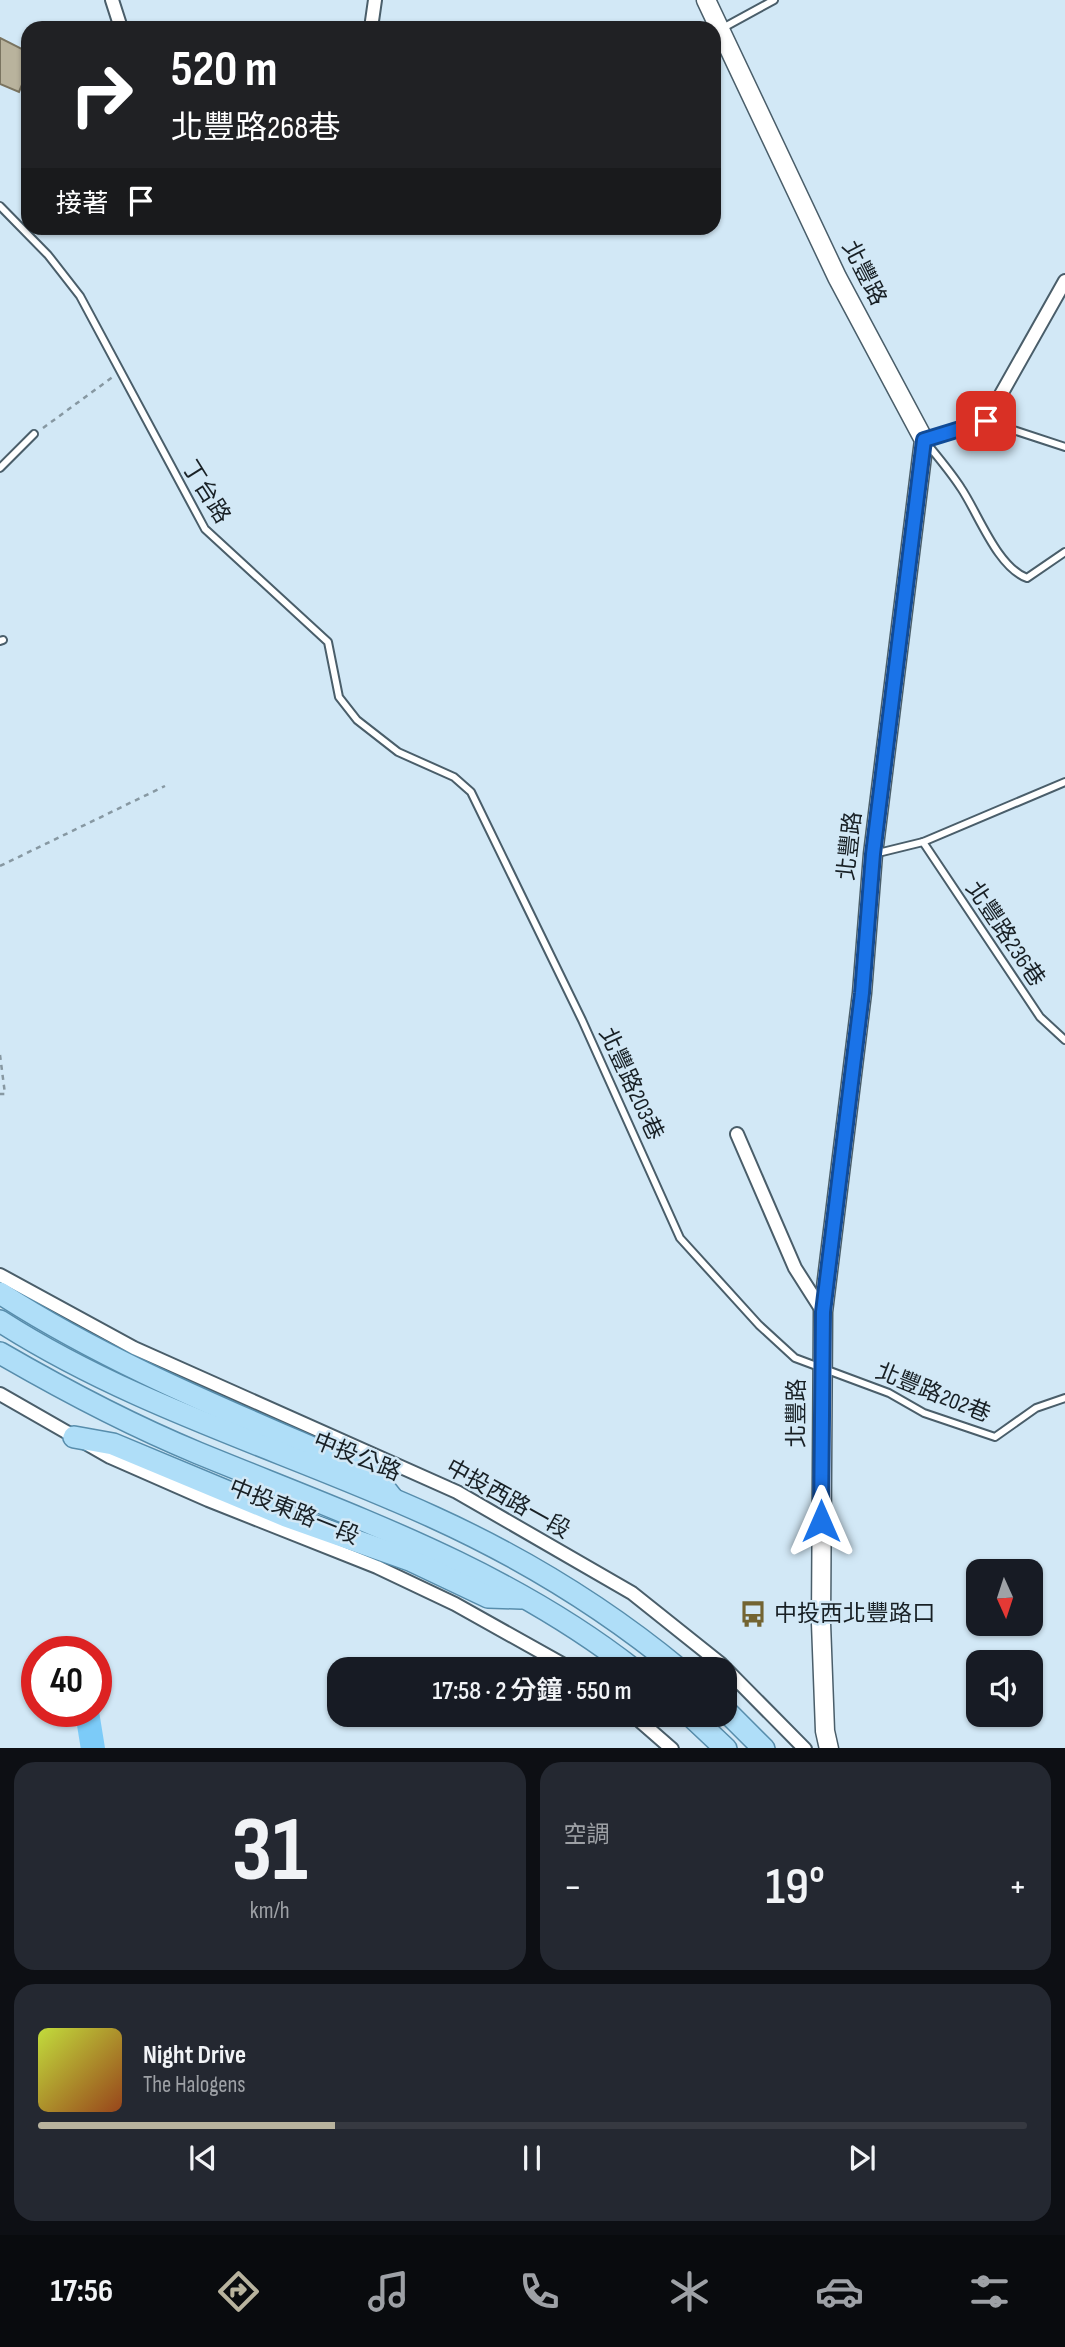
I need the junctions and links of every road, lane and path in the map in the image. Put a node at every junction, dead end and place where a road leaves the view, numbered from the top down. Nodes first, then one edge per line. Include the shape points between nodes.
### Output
1 (112, 0) edge
2 (375, 0) edge
3 (706, 0) edge
4 (774, 0) edge
5 (119, 21) edge
6 (372, 21) edge
7 (715, 21) edge
8 (721, 29) edge
9 (721, 34) edge
10 (0, 206) edge
11 (21, 227) edge
12 (28, 235) edge
13 (1065, 281) edge
14 (120, 372) junction
15 (986, 421) junction
16 (34, 434) joint
17 (924, 440) junction
18 (1065, 447) edge
19 (0, 468) edge
20 (1065, 552) edge
21 (454, 777) joint
22 (1065, 782) edge
23 (165, 786) dead end
24 (923, 842) junction
25 (873, 854) junction
26 (0, 866) edge
27 (1065, 1040) edge
28 (0, 1055) edge
29 (0, 1094) edge
30 (737, 1134) dead end
31 (0, 1275) edge
32 (0, 1293) edge
33 (823, 1312) junction
34 (0, 1321) edge
35 (0, 1353) edge
36 (821, 1367) junction
37 (0, 1394) edge
38 (1065, 1398) edge
39 (74, 1437) junction
40 (394, 1500) junction
41 (526, 1598) junction
42 (550, 1657) edge
43 (614, 1657) edge
44 (664, 1657) edge
45 (737, 1722) edge
46 (647, 1727) edge
47 (703, 1727) edge
48 (672, 1748) edge
49 (726, 1748) edge
50 (764, 1748) edge
51 (805, 1748) edge
52 (829, 1748) edge

1 - 5 street
2 - 6 street
3 - 7 street, 北豐路
4 - 8 lane
9 - 17 street, 北豐路 via 837,277
10 - 11 lane, 丁台路
12 - 14 lane, 丁台路 via 80,296
13 - 15 street
14 - 16 path
14 - 21 lane, 丁台路 via 205,529 328,642 339,698 398,752
15 - 17 lane
15 - 18 lane
16 - 19 lane
17 - 20 lane via 959,485 990,541 1020,575 1027,578
17 - 25 street, 北豐路
21 - 36 lane, 北豐路203巷 via 471,792 499,847 680,1238 794,1358
22 - 24 lane
23 - 26 path
24 - 25 lane
24 - 27 lane, 北豐路236巷 via 1040,1017
25 - 33 street, 北豐路 via 862,993
28 - 29 path via 5,1094
30 - 33 street via 795,1268
31 - 51 street, 中投西路一段 via 134,1348 457,1492 632,1593 721,1664
32 - 40 main road via 153,1376 374,1475
33 - 36 street, 北豐路
34 - 40 main road, 中投公路 via 157,1403
35 - 41 main road via 127,1421 443,1554
36 - 38 lane, 北豐路202巷 via 924,1413 995,1437 1036,1408
36 - 52 street, 北豐路 via 821,1623
37 - 39 street, 中投東路一段
39 - 41 main road via 113,1444 286,1516 410,1560 488,1597
39 - 42 street, 中投東路一段 via 208,1500 388,1572
40 - 44 main road, 中投公路 via 525,1563
41 - 43 main road
45 - 50 main road
46 - 48 street
47 - 49 main road

